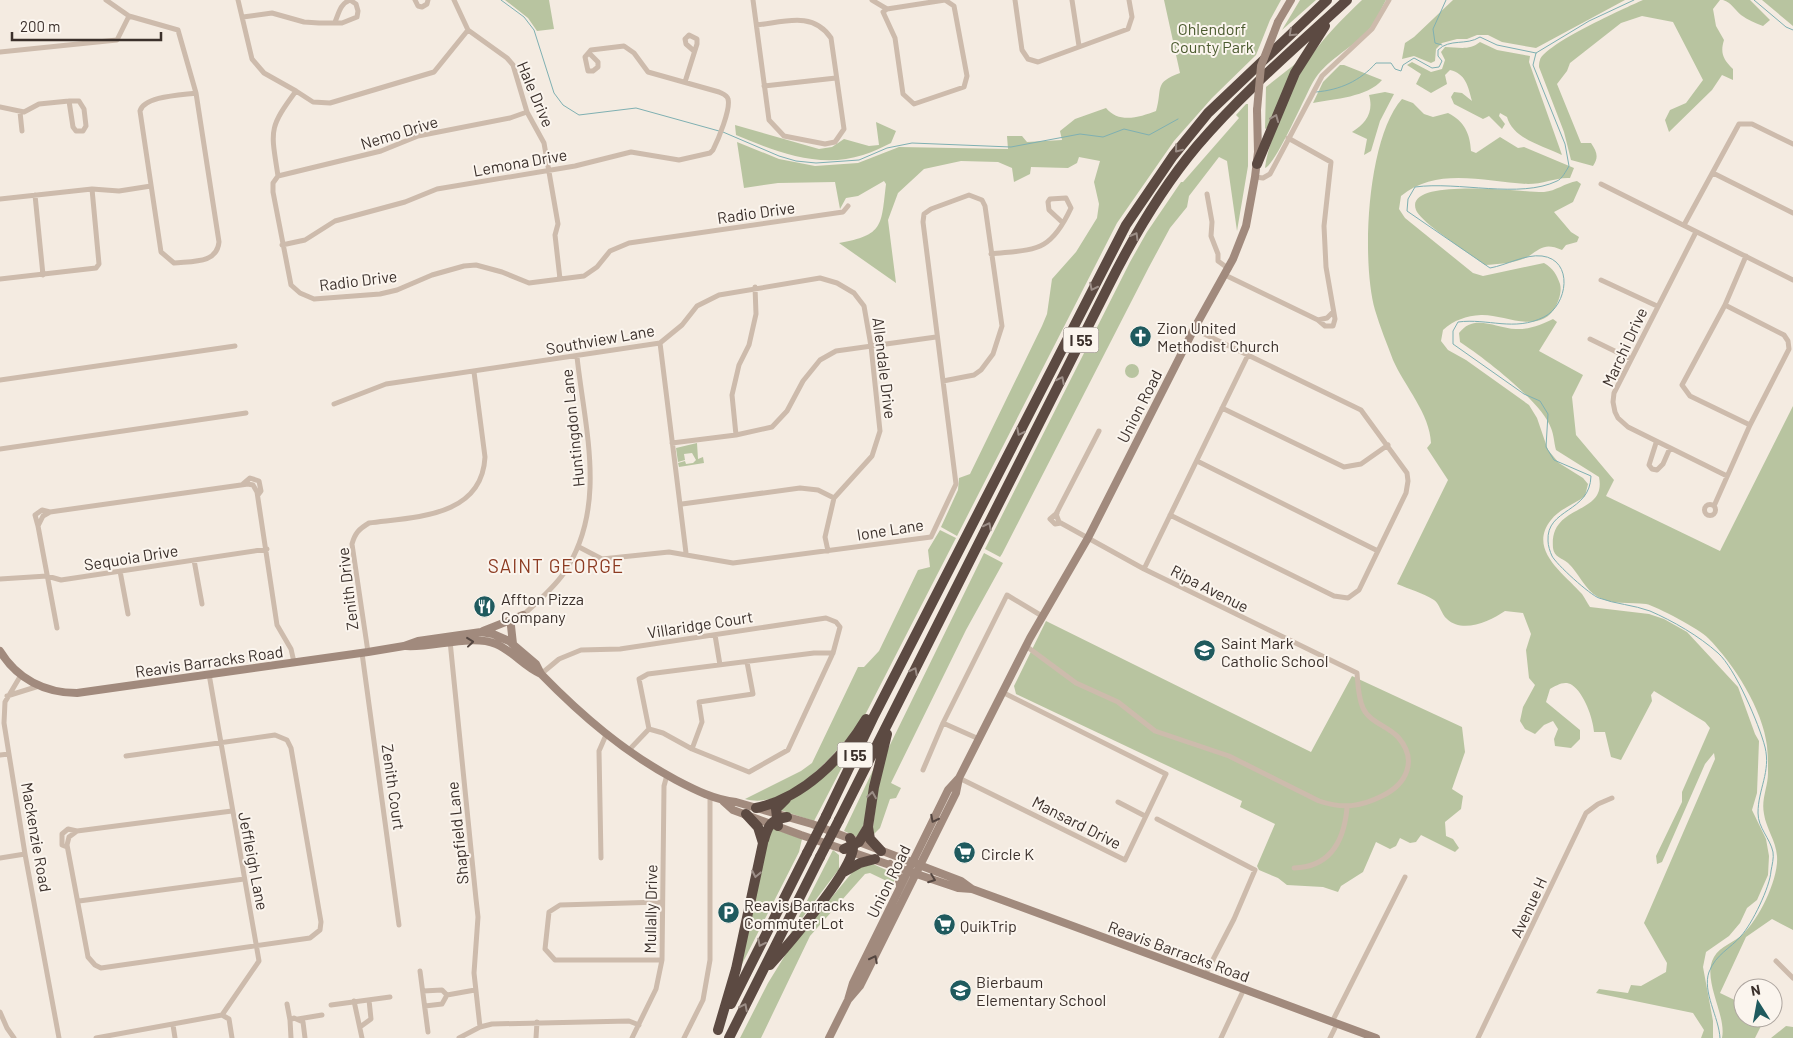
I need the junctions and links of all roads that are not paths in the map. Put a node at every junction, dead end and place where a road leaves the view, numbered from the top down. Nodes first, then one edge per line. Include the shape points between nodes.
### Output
1 (106, 0) edge
2 (238, 0) edge
3 (415, 0) edge
4 (428, 0) edge
5 (454, 0) edge
6 (753, 0) edge
7 (872, 0) edge
8 (945, 0) edge
9 (1015, 0) edge
10 (1072, 0) edge
11 (1130, 0) edge
12 (1291, 0) edge
13 (1327, 0) edge
14 (1347, 0) edge
15 (1389, 0) edge
16 (887, 9) junction
17 (1335, 12) junction
18 (129, 16) junction
19 (243, 17) junction
20 (335, 22) dead end
21 (757, 25) junction
22 (468, 30) junction
23 (1080, 46) junction
24 (694, 51) dead end
25 (0, 52) edge
26 (589, 53) dead end
27 (836, 78) junction
28 (685, 82) junction
29 (764, 86) junction
30 (296, 91) junction
31 (196, 93) junction
32 (69, 101) junction
33 (0, 107) edge
34 (20, 112) junction
35 (527, 112) junction
36 (22, 131) dead end
37 (1288, 138) junction
38 (1793, 144) edge
39 (1257, 164) junction
40 (549, 171) junction
41 (1713, 173) junction
42 (278, 176) junction
43 (1255, 177) junction
44 (1601, 184) dead end
45 (151, 186) junction
46 (92, 189) junction
47 (1207, 194) dead end
48 (34, 196) junction
49 (0, 199) edge
50 (848, 206) dead end
51 (1793, 213) edge
52 (1063, 223) junction
53 (1684, 225) junction
54 (1696, 232) junction
55 (282, 245) junction
56 (991, 254) junction
57 (1746, 256) junction
58 (1227, 272) junction
59 (43, 275) junction
60 (0, 279) edge
61 (560, 279) junction
62 (1601, 280) dead end
63 (1793, 280) edge
64 (755, 287) junction
65 (854, 293) joint
66 (1724, 305) junction
67 (1657, 306) junction
68 (1333, 312) junction
69 (1318, 320) junction
70 (1194, 329) junction
71 (936, 337) junction
72 (1590, 339) dead end
73 (660, 343) junction
74 (235, 346) dead end
75 (871, 346) junction
76 (1248, 356) junction
77 (577, 357) junction
78 (1631, 358) junction
79 (474, 372) junction
80 (0, 380) edge
81 (943, 381) junction
82 (334, 404) dead end
83 (1222, 408) junction
84 (246, 413) dead end
85 (1750, 425) junction
86 (1099, 431) dead end
87 (736, 435) junction
88 (672, 442) junction
89 (1656, 442) junction
90 (1388, 445) junction
91 (1670, 448) junction
92 (0, 449) edge
93 (1197, 461) junction
94 (1727, 476) junction
95 (243, 484) junction
96 (258, 495) junction
97 (834, 498) junction
98 (682, 504) junction
99 (1714, 506) dead end
100 (50, 512) junction
101 (1170, 515) junction
102 (38, 526) junction
103 (1088, 538) junction
104 (579, 547) junction
105 (266, 549) junction
106 (828, 550) junction
107 (1378, 551) junction
108 (686, 553) junction
109 (194, 560) junction
110 (1144, 569) junction
111 (120, 571) junction
112 (47, 576) junction
113 (0, 579) edge
114 (202, 604) dead end
115 (128, 614) dead end
116 (523, 615) junction
117 (1042, 616) junction
118 (511, 626) junction
119 (57, 628) dead end
120 (481, 632) junction
121 (715, 635) junction
122 (502, 637) junction
123 (450, 640) junction
124 (513, 644) junction
125 (498, 645) junction
126 (1026, 646) junction
127 (0, 651) edge
128 (365, 652) junction
129 (833, 653) junction
130 (294, 662) junction
131 (748, 662) junction
132 (720, 665) junction
133 (209, 674) junction
134 (541, 674) junction
135 (21, 675) junction
136 (39, 686) junction
137 (1002, 692) junction
138 (885, 694) junction
139 (7, 696) junction
140 (892, 714) junction
141 (943, 723) junction
142 (649, 730) junction
143 (606, 735) junction
144 (979, 739) junction
145 (220, 743) junction
146 (692, 749) junction
147 (628, 752) junction
148 (9, 754) junction
149 (0, 755) edge
150 (126, 756) dead end
151 (923, 770) dead end
152 (666, 775) junction
153 (959, 778) junction
154 (710, 796) junction
155 (788, 796) junction
156 (1612, 798) dead end
157 (723, 801) junction
158 (1118, 802) dead end
159 (756, 808) junction
160 (1347, 808) junction
161 (232, 811) junction
162 (746, 814) junction
163 (1145, 816) junction
164 (787, 817) joint
165 (1157, 819) dead end
166 (775, 821) junction
167 (868, 827) junction
168 (77, 831) junction
169 (763, 843) junction
170 (852, 846) junction
171 (67, 847) junction
172 (25, 854) junction
173 (878, 855) junction
174 (0, 858) edge
175 (601, 858) dead end
176 (912, 862) junction
177 (890, 864) junction
178 (920, 865) junction
179 (1294, 868) dead end
180 (908, 870) junction
181 (916, 873) junction
182 (842, 874) junction
183 (1405, 877) dead end
184 (244, 879) junction
185 (900, 886) junction
186 (972, 890) junction
187 (79, 901) junction
188 (661, 902) junction
189 (399, 925) dead end
190 (258, 946) junction
191 (662, 960) junction
192 (1776, 961) dead end
193 (420, 971) dead end
194 (760, 975) junction
195 (1205, 975) junction
196 (1793, 978) edge
197 (1244, 989) junction
198 (475, 990) junction
199 (423, 991) junction
200 (447, 995) junction
201 (390, 997) dead end
202 (369, 1000) junction
203 (848, 1000) junction
204 (354, 1001) junction
205 (287, 1004) dead end
206 (331, 1005) dead end
207 (425, 1006) junction
208 (0, 1012) edge
209 (222, 1015) junction
210 (322, 1015) dead end
211 (298, 1018) junction
212 (290, 1020) junction
213 (537, 1022) junction
214 (1335, 1023) junction
215 (172, 1025) junction
216 (639, 1025) junction
217 (360, 1027) junction
218 (480, 1027) junction
219 (428, 1032) dead end
220 (716, 1034) edge
221 (120, 1036) edge
222 (467, 1036) edge
223 (14, 1038) edge
224 (59, 1038) edge
225 (96, 1038) edge
226 (175, 1038) edge
227 (232, 1038) edge
228 (291, 1038) edge
229 (304, 1038) edge
230 (362, 1038) edge
231 (459, 1038) edge
232 (536, 1038) edge
233 (632, 1038) edge
234 (684, 1038) edge
235 (729, 1038) edge
236 (829, 1038) edge
237 (1221, 1038) edge
238 (1330, 1038) edge
239 (1376, 1038) edge
240 (1478, 1038) edge

1 - 18 street
2 - 19 street
3 - 4 street via 422,7
5 - 22 street, Hale Drive
6 - 21 street
7 - 16 street
8 - 16 street
8 - 16 street via 954,6 966,76 964,87 914,104 903,94 895,38 883,12
9 - 23 street via 1022,50 1028,59 1038,62
10 - 23 street
11 - 23 street via 1132,16 1128,28
12 - 39 main road, Union Road, bridge via 1278,22 1261,66
13 -> 138 highway, I 55 via 1208,113 1141,201 1108,257
14 - 17 highway, I 55
15 - 37 street via 1372,29 1322,76
39 -> 17 highway via 1294,73
140 -> 17 highway, I 55 via 1116,270 1148,214 1215,126 1250,89
18 - 25 street via 118,40
18 - 31 street via 178,30
19 - 20 street via 272,13 304,22 342,23 356,17 356,4 350,0 346,2
19 - 30 street via 252,59 264,73
21 - 27 street via 803,20 824,27 831,38
21 - 29 street
22 - 30 street via 434,72 322,104
22 - 35 street, Hale Drive via 513,65
24 - 28 street
26 - 28 street via 591,50 624,46 634,53 648,72
27 - 29 street
27 - 29 street via 844,129 835,142 825,144 784,136 769,120
28 - 40 street, Lemona Drive via 727,96 729,102 725,118 710,154 679,160 631,152
30 - 42 street, Radio Drive via 275,121 273,130
31 - 45 street via 150,100 141,108
31 - 45 street via 219,242 216,254 208,259 174,263 161,252
32 - 32 street via 79,101 83,106 86,126 83,131 76,131 73,127
32 - 34 street via 40,104
33 - 34 street
34 - 36 street
35 - 40 street, Hale Drive via 544,143
35 - 42 street, Nemo Drive via 418,136 381,151
37 - 43 street via 1270,174 1263,178
37 - 68 street via 1331,162 1324,226
38 - 41 street via 1752,124 1739,124
39 - 43 main road, Union Road
40 - 55 street, Lemona Drive via 437,188 405,202 335,222 305,240
40 - 61 street, Hale Drive via 558,224 555,235
41 - 51 street
41 - 53 street
42 - 55 street, Radio Drive via 273,183 273,192
43 - 58 main road, Union Road via 1246,226
44 - 53 street
45 - 46 street via 119,191
46 - 48 street
46 - 59 street via 100,264 92,270
47 - 58 street via 1211,236 1218,261
48 - 49 street
48 - 59 street
50 - 61 street, Radio Drive via 843,212 629,243 610,251 597,267 584,276
52 - 52 street via 1070,208 1069,202 1066,198 1050,199 1049,210
52 - 56 street via 1046,245
53 - 54 street
54 - 57 street
54 - 67 street, Marchi Drive
55 - 61 street, Radio Drive via 291,285 314,299 398,290 464,266 490,268 529,283
56 - 71 street, Ione Lane via 982,200 969,195 924,214
56 - 81 street via 1002,326 993,354 974,375
57 - 63 street
57 - 66 street
58 - 69 street
58 - 70 main road, Union Road
59 - 60 street
62 - 67 street
64 - 65 street, Southview Lane via 820,278
64 - 73 street, Southview Lane via 719,295 697,306
64 - 87 street via 756,314 733,390
65 - 75 street, Allendale Drive via 864,306
66 - 85 street via 1784,335 1788,341 1789,349
66 - 85 street via 1683,388 1690,396
67 - 78 street, Marchi Drive
68 - 69 street
68 - 69 street via 1333,326 1325,326
70 - 76 street
70 - 103 main road, Union Road
71 - 75 street
71 - 81 street, Ione Lane
72 - 78 street
73 - 77 street, Southview Lane
73 - 88 street
74 - 80 street
75 - 87 street via 836,352 820,360 803,381 787,411 772,427
75 - 97 street, Allendale Drive via 880,431 872,456
76 - 83 street
76 - 90 street via 1361,410
77 - 79 street, Southview Lane
77 - 104 street, Huntingdon Lane via 591,475 590,506
78 - 89 street, Marchi Drive via 1614,393 1614,407 1623,423
79 - 82 street, Southview Lane via 386,384
79 - 128 street, Zenith Drive via 485,457 484,468 472,492 448,510 369,523 358,530 354,538 352,544
81 - 106 street, Ione Lane via 956,484 934,534
83 - 90 street via 1344,467 1360,464
83 - 93 street
84 - 92 street
85 - 94 street
86 - 103 street, Ripa Avenue via 1056,516 1050,519
87 - 88 street
88 - 98 street
89 - 91 street, Marchi Drive
89 - 91 street via 1649,459 1652,469 1657,470 1661,466
90 - 107 street via 1407,472 1408,481 1406,494
91 - 94 street, Marchi Drive
93 - 101 street
93 - 107 street
94 - 99 street
95 - 96 street via 253,485
95 - 96 street via 250,478 259,481 261,491
95 - 100 street
96 - 105 street
97 - 98 street via 818,490 800,488
97 - 106 street, Allendale Drive via 825,537
98 - 108 street
100 - 102 street via 43,516
100 - 102 street via 38,512 35,520
101 - 107 street via 1334,596 1348,598 1359,590
101 - 110 street
102 - 112 street
103 - 110 street, Ripa Avenue
103 - 117 main road, Union Road
104 - 108 street, Ione Lane via 606,560 660,552
104 - 116 street, Huntingdon Lane via 558,581
105 - 109 street, Sequoia Drive
105 - 130 street via 278,631
106 - 108 street, Ione Lane via 733,563
109 - 111 street, Sequoia Drive
109 - 114 street
110 - 160 street, Ripa Avenue via 1357,673 1363,709 1397,736 1406,750 1408,768 1402,782 1388,793 1368,803
111 - 112 street, Sequoia Drive via 61,580
111 - 115 street
112 - 113 street, Sequoia Drive
112 - 119 street
116 - 118 street, Huntingdon Lane
116 - 120 main road
117 - 126 main road, Union Road
117 - 141 street via 1006,595
118 - 122 street, Huntingdon Lane
118 - 124 main road
120 - 122 main road, Reavis Barracks Road
120 - 123 main road, Reavis Barracks Road
121 - 129 street, Villaridge Court via 826,618 840,627
121 - 132 street
121 - 134 street, Villaridge Court via 620,649 581,650 559,659
122 - 124 main road, Reavis Barracks Road
122 - 125 street, Huntingdon Lane
123 -> 125 main road, Reavis Barracks Road
123 - 128 main road, Reavis Barracks Road via 420,647
123 - 198 street, Shapfield Lane via 476,899
124 - 134 main road, Reavis Barracks Road via 536,664
125 - 134 main road, Reavis Barracks Road via 530,670
126 - 137 main road, Union Road
126 - 160 street via 1076,683 1118,702 1155,731 1229,756 1319,801
127 - 135 main road
128 - 130 main road, Reavis Barracks Road
128 - 189 street, Zenith Court
129 - 131 street
129 - 146 street via 788,750 749,772
130 - 133 main road, Reavis Barracks Road
131 - 132 street
131 - 146 street via 753,694 699,702 702,722
132 - 142 street via 648,674 639,679
133 - 136 main road, Reavis Barracks Road via 77,693
133 - 145 street, Jeffleigh Lane
134 - 143 main road, Reavis Barracks Road
135 - 136 main road, Reavis Barracks Road
135 - 139 street, Mackenzie Road
136 - 139 street
137 - 144 main road, Union Road
137 - 163 street, Mansard Drive via 1166,774
138 - 155 highway via 875,703 859,731 834,761
138 -> 220 highway, I 55, bridge
139 - 148 street, Mackenzie Road via 3,711
167 -> 140 highway
140 - 194 highway, I 55, bridge
141 - 144 street
141 - 151 street
142 - 146 street
142 - 147 street
143 - 147 main road, Reavis Barracks Road
143 - 175 street via 599,751
144 - 153 main road, Union Road
145 - 150 street
145 - 161 street, Jeffleigh Lane
145 - 190 street via 275,735 287,740 291,748 320,930 310,938
147 - 152 main road, Reavis Barracks Road
148 - 149 street
148 - 172 street, Mackenzie Road
152 - 154 main road, Reavis Barracks Road
152 - 188 street, Mullally Drive
153 - 163 street, Mansard Drive via 1125,860
153 -> 176 main road, Union Road via 948,790
153 - 178 main road, Union Road via 956,793
154 - 157 main road, Reavis Barracks Road
154 - 234 street via 710,960 703,1000
155 - 159 highway
155 - 166 highway via 778,805
156 - 240 street, Avenue H via 1586,813
157 - 159 main road, Reavis Barracks Road
157 - 162 main road, Reavis Barracks Road via 733,810
158 - 163 street
159 - 166 main road, Reavis Barracks Road
160 - 179 street via 1346,822 1331,854 1307,868
161 - 168 street
161 - 184 street, Jeffleigh Lane
162 - 166 main road, Reavis Barracks Road
162 - 169 highway via 758,827
164 - 166 highway
164 - 170 main road, Reavis Barracks Road
165 - 195 street via 1255,870
166 - 169 highway
166 - 170 main road, Reavis Barracks Road
167 - 170 highway
167 - 173 highway
168 - 171 street via 69,837
168 - 171 street via 68,829 62,834 62,845
169 -> 220 highway via 738,962
170 - 173 main road, Reavis Barracks Road
170 - 173 main road, Reavis Barracks Road
170 - 182 highway
171 - 187 street
172 - 174 street
172 - 224 street, Mackenzie Road
173 - 176 main road, Reavis Barracks Road
173 - 177 main road, Reavis Barracks Road
173 - 182 highway
176 - 178 main road, Reavis Barracks Road
176 - 180 main road, Union Road
177 - 180 main road, Reavis Barracks Road
177 - 185 main road via 898,875
178 - 181 main road, Union Road
178 - 186 main road, Reavis Barracks Road via 961,880
180 - 181 main road, Reavis Barracks Road
180 - 185 main road, Union Road
181 -> 186 main road, Reavis Barracks Road
203 -> 181 main road, Union Road via 860,986
182 - 194 highway via 782,952
183 - 214 street
184 - 187 street
184 - 190 street, Jeffleigh Lane
185 - 203 main road, Union Road via 853,983
186 - 195 main road, Reavis Barracks Road
187 - 190 street via 88,958 101,968
188 - 191 street, Mullally Drive
188 - 191 street via 554,907 546,929 545,949 555,960
190 - 209 street, Jeffleigh Lane via 259,961 255,970
191 - 216 street, Mullally Drive via 656,989
192 - 196 street
193 - 199 street
235 -> 194 highway, I 55
195 - 197 main road, Reavis Barracks Road
197 - 214 main road, Reavis Barracks Road
197 - 237 street
198 - 200 street
198 - 218 street, Shapfield Lane
199 - 200 street via 442,990
199 - 207 street
200 - 207 street via 442,1004
201 - 202 street
202 - 204 street
202 - 217 street via 371,1019
203 - 236 main road, Union Road
204 - 206 street
204 - 217 street
205 - 212 street
207 - 219 street
208 - 223 street
209 - 215 street
209 - 227 street via 229,1020
210 - 211 street
211 - 212 street
211 - 229 street via 302,1022
212 - 228 street
213 - 216 street via 629,1021
213 - 218 street
213 - 232 street
214 - 238 street
214 - 239 main road, Reavis Barracks Road
215 - 221 street
215 - 226 street
216 - 233 street, Mullally Drive
217 - 230 street
218 - 222 street
221 - 225 street
222 - 231 street

